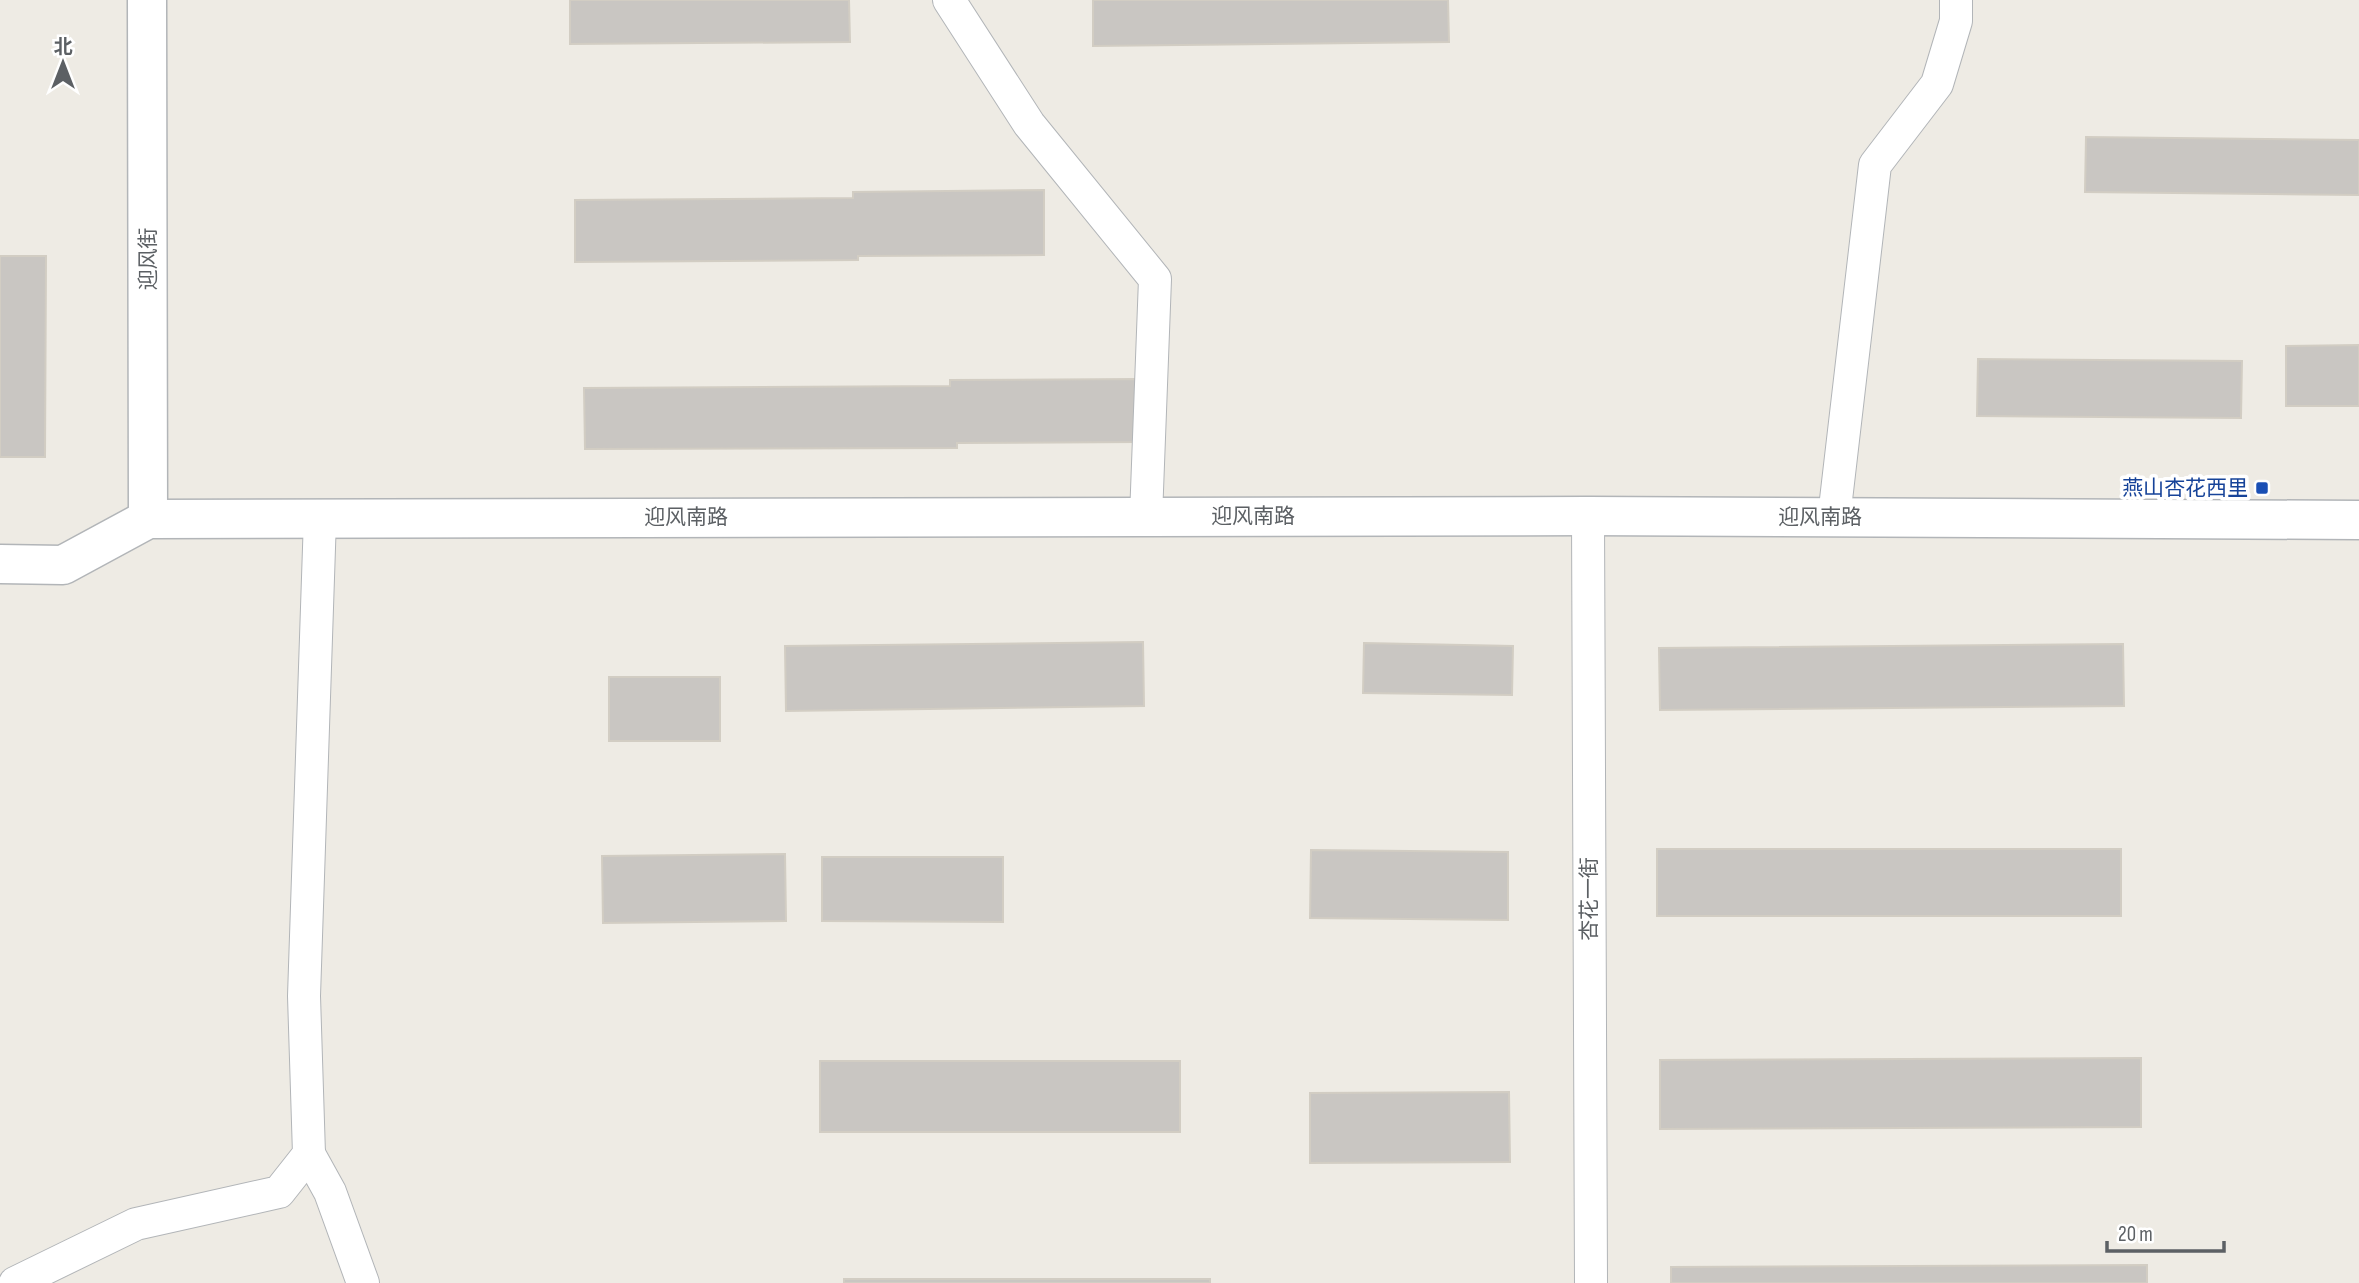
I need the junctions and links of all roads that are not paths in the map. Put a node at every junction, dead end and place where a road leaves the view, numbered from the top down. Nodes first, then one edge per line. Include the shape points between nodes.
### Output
1 (148, 0) edge
2 (948, 0) edge
3 (1956, 0) edge
4 (1588, 516) junction
5 (1146, 517) junction
6 (1834, 517) junction
7 (320, 518) junction
8 (148, 519) junction
9 (2359, 520) edge
10 (0, 564) edge
11 (309, 1154) junction
12 (15, 1283) edge
13 (363, 1283) edge
14 (1591, 1283) edge

1 - 8 street, 迎风街
2 - 5 street via 1029,124 1155,279
3 - 6 street via 1956,21 1937,83 1875,165
4 - 5 street, 迎风南路
4 - 6 street, 迎风南路
4 - 14 street, 杏花一街
5 - 7 street, 迎风南路
6 - 9 street, 迎风南路
7 - 8 street, 迎风南路
7 - 11 street via 304,996
8 - 10 street via 63,565
11 - 12 street via 279,1192 136,1224
11 - 13 street via 330,1192

